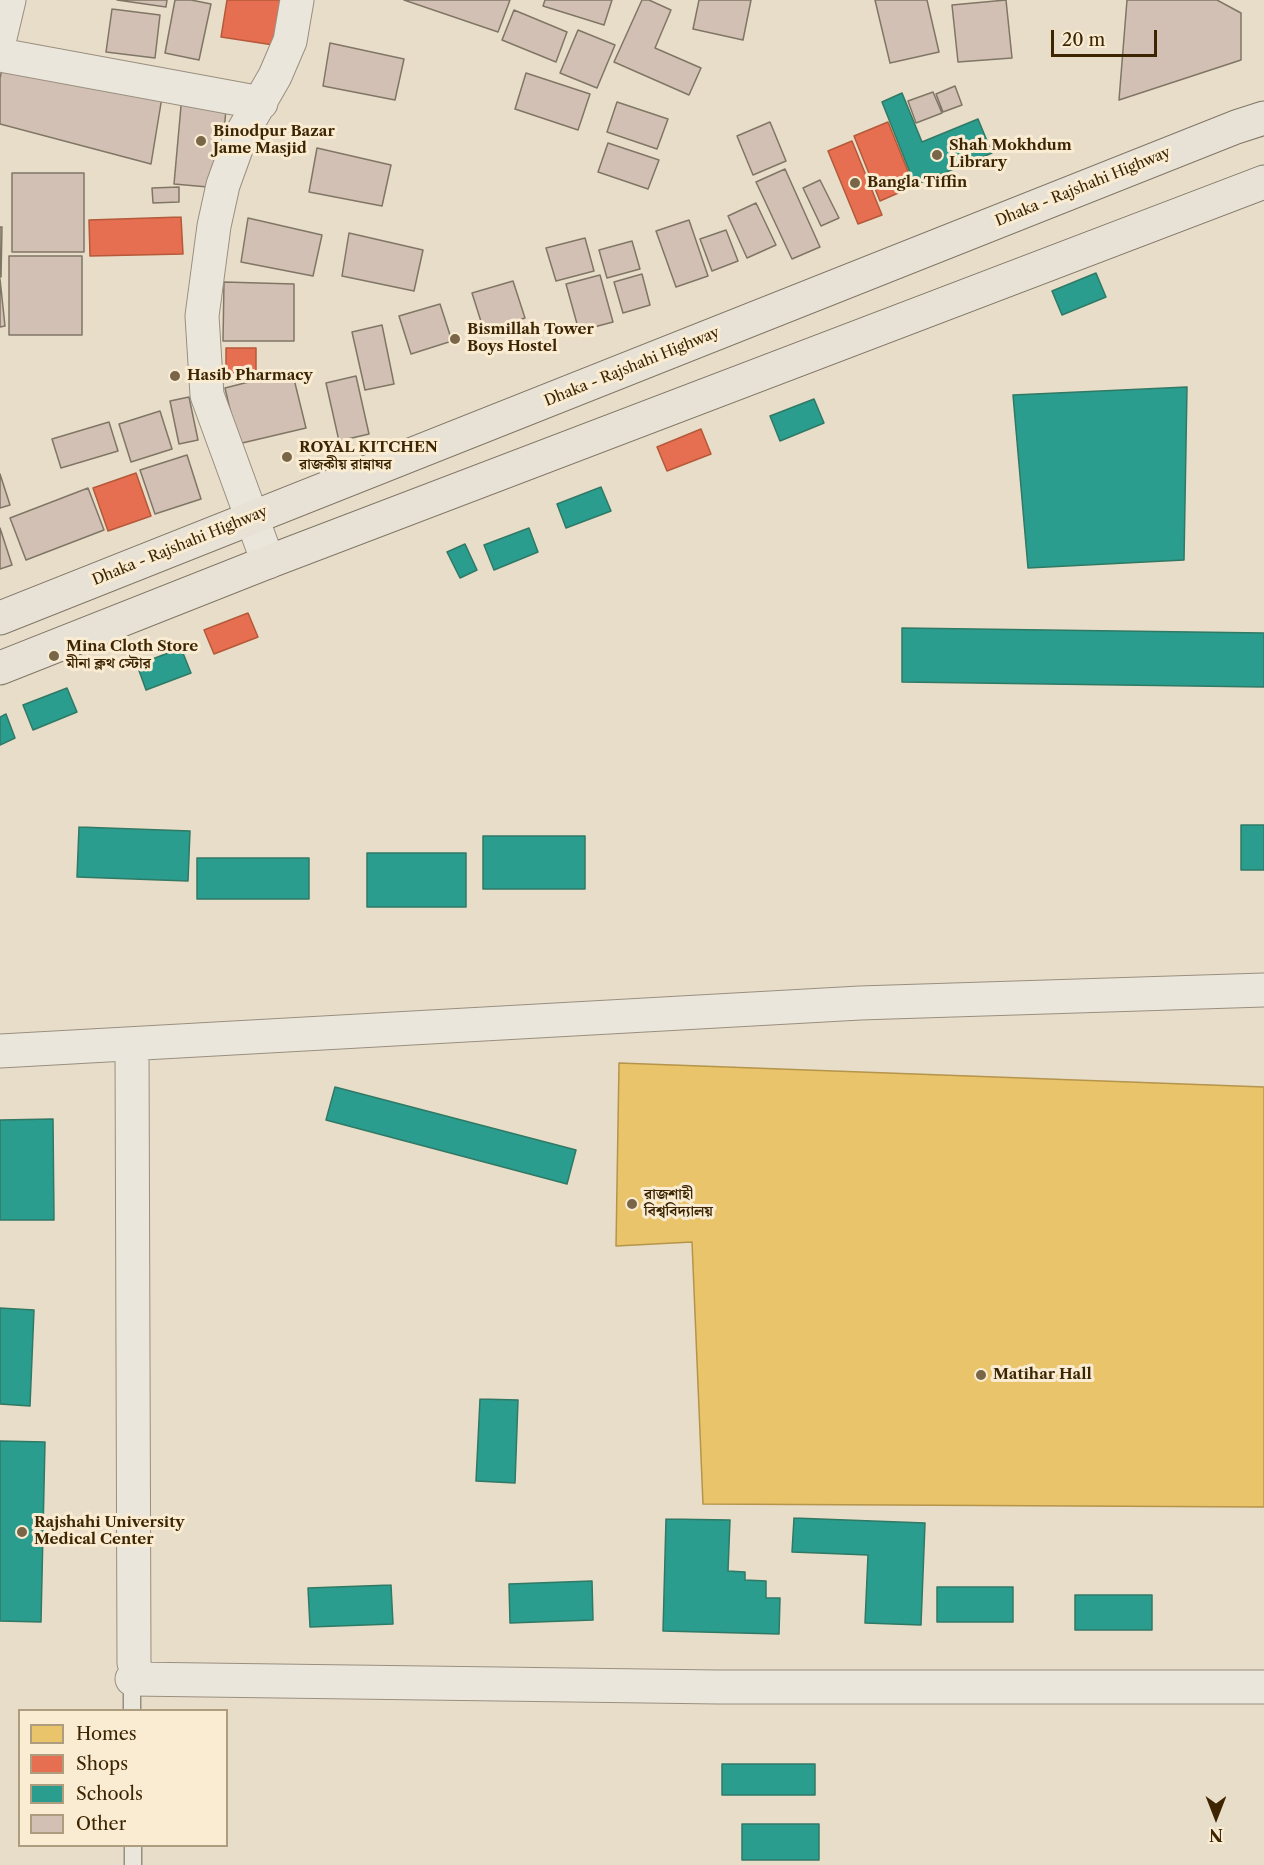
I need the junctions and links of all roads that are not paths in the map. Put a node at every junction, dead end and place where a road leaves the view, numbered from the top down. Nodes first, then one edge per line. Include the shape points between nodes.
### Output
1 (9, 0) edge
2 (297, 0) edge
3 (0, 38) edge
4 (0, 55) edge
5 (261, 103) junction
6 (1264, 118) edge
7 (1264, 182) edge
8 (252, 517) junction
9 (268, 562) junction
10 (0, 618) edge
11 (0, 668) edge
12 (1264, 990) edge
13 (132, 1044) junction
14 (0, 1051) edge
15 (133, 1684) edge
16 (1264, 1687) edge
17 (133, 1847) edge
18 (133, 1865) edge

1 - 3 street
2 - 5 street via 290,41
4 - 5 street
5 - 8 street via 241,135 224,185 214,226 202,316 207,395
6 - 8 highway, Dhaka - Rajshahi Highway
7 - 9 highway
8 - 9 street
8 - 10 highway, Dhaka - Rajshahi Highway
9 - 11 highway
12 - 13 street via 860,1003
13 - 14 street
13 - 15 street
15 - 16 street
17 - 18 lane

